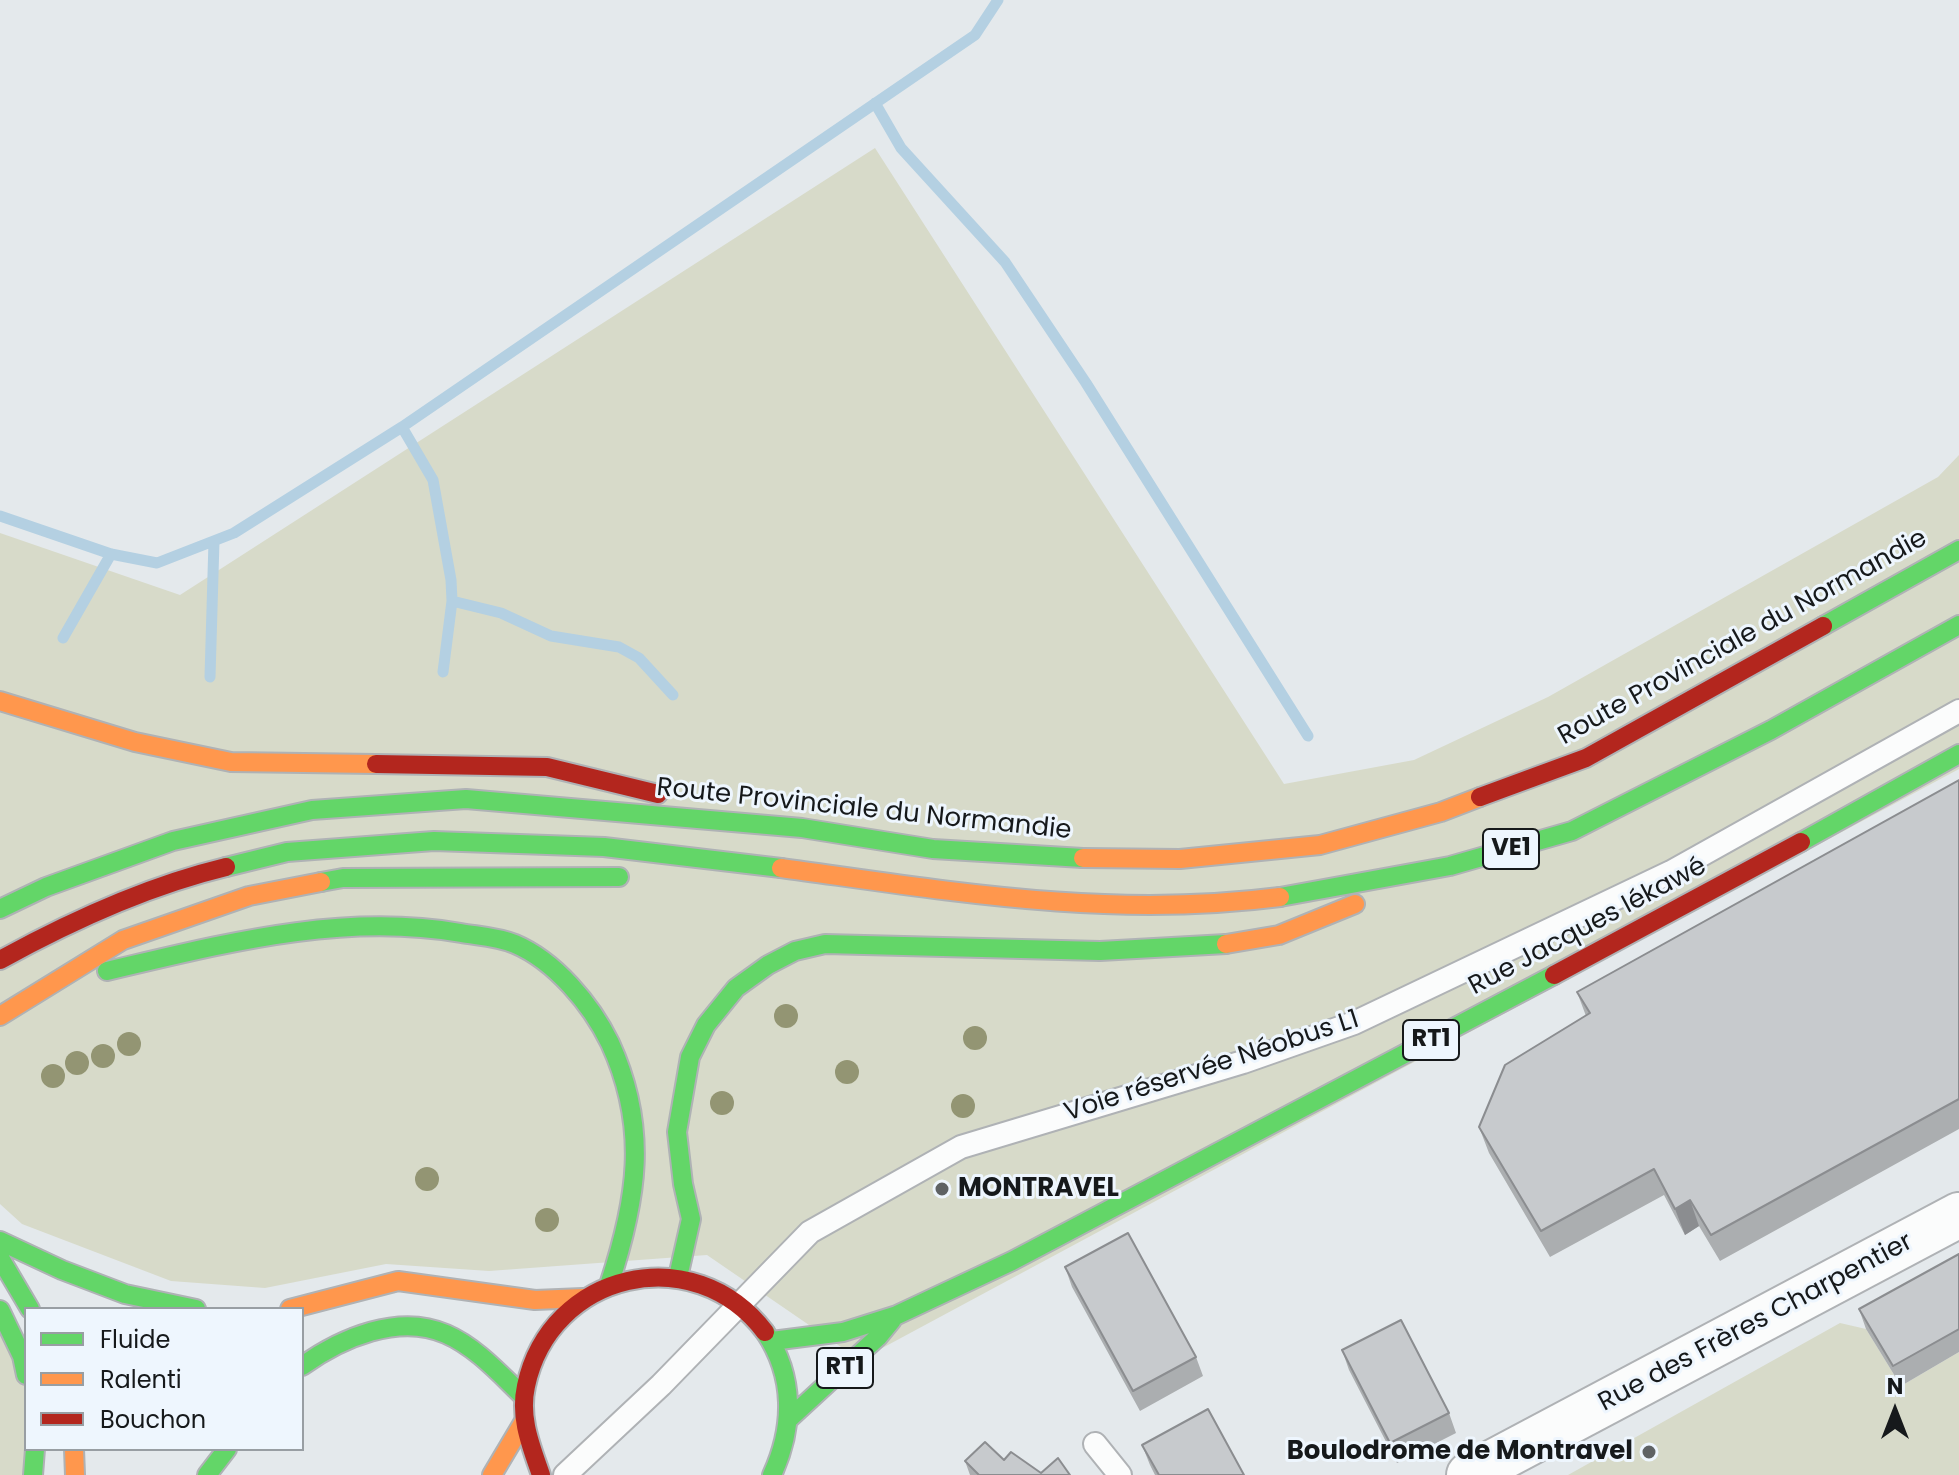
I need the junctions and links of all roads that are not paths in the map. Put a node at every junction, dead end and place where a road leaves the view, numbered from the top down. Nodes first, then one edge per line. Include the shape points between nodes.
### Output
1 (1959, 543) edge
2 (1959, 550) edge
3 (1915, 574) junction
4 (1959, 625) edge
5 (0, 701) edge
6 (1959, 711) edge
7 (1959, 754) edge
8 (802, 828) junction
9 (1450, 866) junction
10 (635, 877) dead end
11 (755, 883) dead end
12 (926, 887) junction
13 (0, 909) edge
14 (0, 960) edge
15 (54, 983) junction
16 (0, 1016) edge
17 (1959, 1215) edge
18 (0, 1241) edge
19 (0, 1258) edge
20 (678, 1277) junction
21 (609, 1285) junction
22 (583, 1298) junction
23 (738, 1304) junction
24 (29, 1307) edge
25 (187, 1307) edge
26 (297, 1307) edge
27 (0, 1310) edge
28 (897, 1315) junction
29 (772, 1341) junction
30 (304, 1365) edge
31 (24, 1366) edge
32 (523, 1396) junction
33 (790, 1418) junction
34 (523, 1423) junction
35 (1095, 1444) dead end
36 (35, 1451) edge
37 (74, 1451) edge
38 (225, 1451) edge
39 (33, 1475) edge
40 (75, 1475) edge
41 (207, 1475) edge
42 (492, 1475) edge
43 (541, 1475) edge
44 (565, 1475) edge
45 (772, 1475) edge
46 (1120, 1475) edge
47 (1469, 1475) edge

1 - 3 main road
2 - 3 main road, Route Provinciale du Normandie
3 - 8 main road, Route Provinciale du Normandie via 1586,758 1441,812 1320,845 1180,859 1058,858 933,849
4 - 9 main road, VE1 via 1771,730 1572,831
5 - 8 main road via 135,742 231,762 547,767
6 - 23 lane, Voie réservée Néobus L1 via 1671,872 1354,1023 961,1147 810,1232
7 - 28 main road, Rue Jacques Iékawé / RT1 via 1198,1164
8 - 13 main road, Route Provinciale du Normandie via 466,799 312,810 173,841
9 - 12 main road via 1220,905 1135,907 1012,900
9 - 20 main road via 1279,935 1229,944 1100,951 825,944 768,965 736,988 706,1025 690,1057 677,1132 691,1219
10 - 15 main road via 343,878 249,896 123,940
11 - 12 main road
12 - 14 main road via 604,847 434,841 287,852 177,879
15 - 16 main road
15 - 21 main road via 267,935 366,925 413,925 515,944 558,974 593,1011 619,1060 633,1111 638,1163 625,1239
17 - 47 street, Rue des Frères Charpentier
18 - 25 main road via 125,1294
19 - 24 main road
20 - 21 main road via 644,1276
20 - 23 main road via 710,1287
21 - 22 main road
22 - 26 main road via 535,1300 398,1281
22 - 32 main road via 553,1324 533,1358
23 - 29 main road
23 - 44 lane, Voie réservée Néobus L1
27 - 31 main road
28 - 29 main road, Rue Jacques Iékawé / RT1 via 843,1332
28 - 33 main road, Rue Jacques Iékawé / RT1
29 - 33 main road via 787,1378
30 - 32 main road via 353,1338 388,1327 415,1327 445,1333 479,1355
32 - 34 main road
33 - 45 main road via 783,1454
34 - 42 main road
34 - 43 main road
35 - 46 lane
36 - 39 main road
37 - 40 main road
38 - 41 main road

